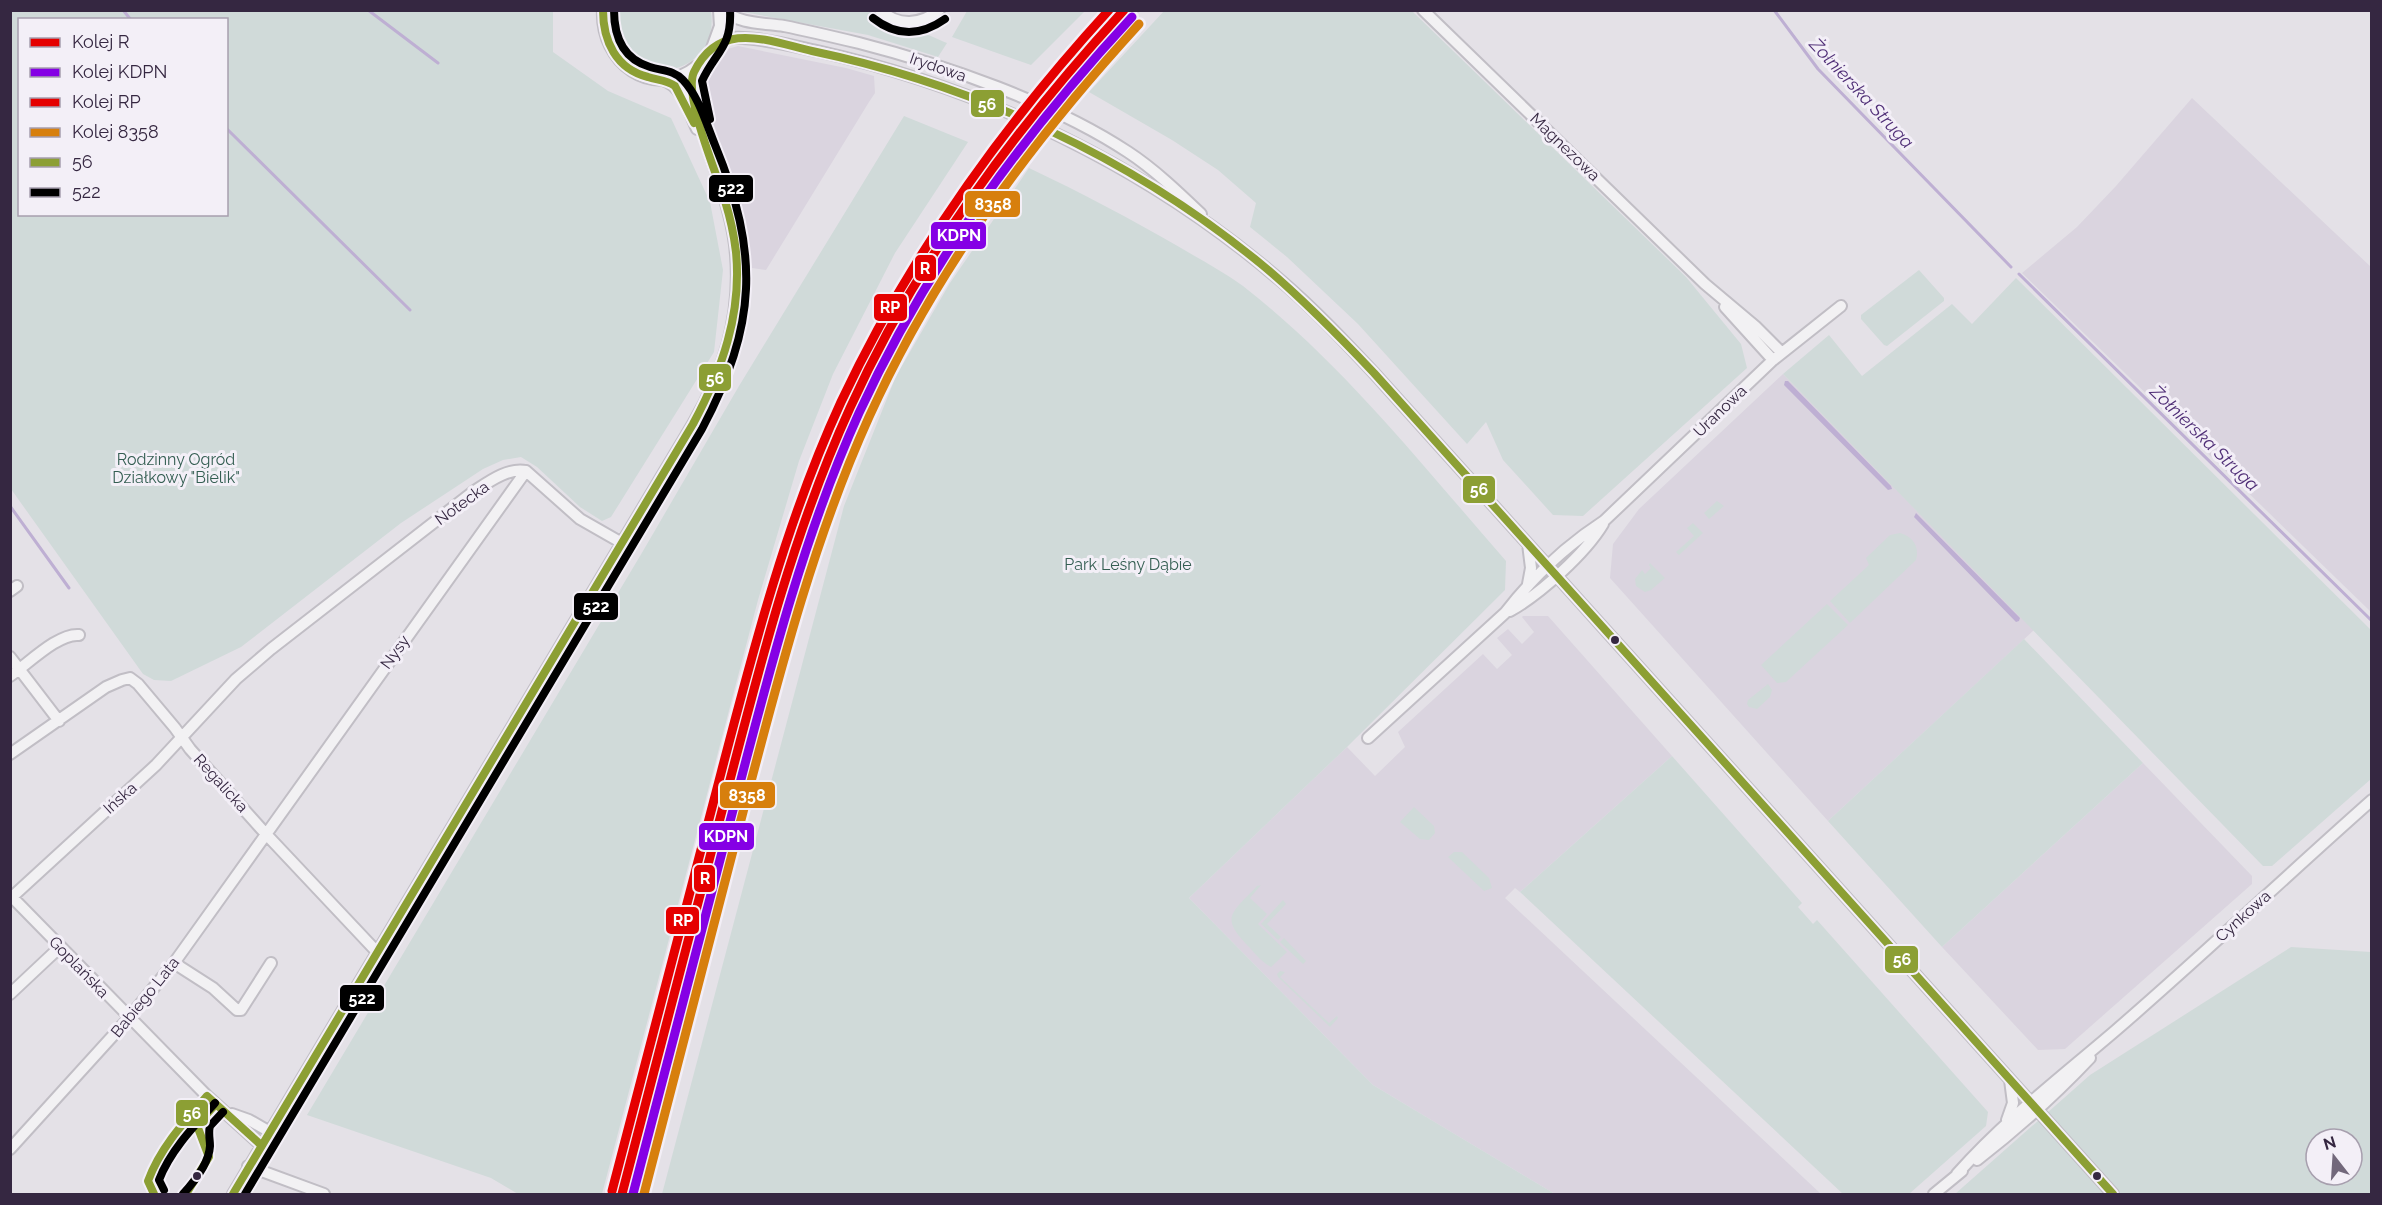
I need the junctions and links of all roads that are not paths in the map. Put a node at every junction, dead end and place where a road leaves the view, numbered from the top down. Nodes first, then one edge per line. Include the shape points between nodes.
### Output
1 (603, 10) edge
2 (721, 10) edge
3 (880, 10) edge
4 (939, 10) edge
5 (1423, 10) edge
6 (710, 52) junction
7 (701, 63) junction
8 (659, 80) junction
9 (714, 168) junction
10 (1220, 232) junction
11 (1840, 306) dead end
12 (1778, 356) junction
13 (526, 471) junction
14 (622, 543) junction
15 (1528, 543) junction
16 (1552, 571) junction
17 (1524, 589) junction
18 (337, 599) joint
19 (1505, 613) junction
20 (79, 634) dead end
21 (10, 657) edge
22 (15, 673) edge
23 (59, 721) junction
24 (183, 738) junction
25 (1368, 738) dead end
26 (10, 754) edge
27 (2372, 800) edge
28 (265, 833) junction
29 (11, 896) edge
30 (60, 947) junction
31 (378, 953) junction
32 (174, 963) junction
33 (271, 963) dead end
34 (10, 994) edge
35 (129, 1018) junction
36 (2010, 1080) junction
37 (2033, 1106) junction
38 (226, 1112) junction
39 (2005, 1124) junction
40 (270, 1132) junction
41 (261, 1145) junction
42 (10, 1149) edge
43 (248, 1166) junction
44 (1957, 1174) junction
45 (233, 1194) edge
46 (324, 1194) edge
47 (1934, 1194) edge
48 (2113, 1194) edge

1 - 8 street via 605,35 619,61 634,72
2 - 6 street via 720,26
2 - 10 street, Irydowa via 738,19 834,37 905,56 1062,116 1133,155
3 - 4 street via 893,19 911,23
5 - 12 street, Magnezowa via 1706,284 1747,334
6 - 7 street
6 - 10 street, Irydowa via 724,40 737,37 810,50 913,77 1050,131 1130,174
7 - 8 street via 683,74
7 - 9 street via 693,74 692,88
8 - 9 street via 670,82 679,91
9 - 14 street via 736,254 736,306 731,336 711,393
10 - 15 street, Irydowa via 1325,322
11 - 12 street, Uranowa
12 - 16 street, Uranowa via 1604,521 1596,534
13 - 14 street via 580,519
13 - 18 street, Notecka via 502,476 473,492
13 - 28 street, Nysy
14 - 31 street
15 - 16 street, Irydowa
15 - 17 street via 1531,573
16 - 17 street
16 - 19 street via 1527,601
16 - 36 street, Irydowa
17 - 19 street
18 - 24 street, Regalicka via 236,679
19 - 25 street
20 - 22 street via 67,635
21 - 22 street
22 - 23 street
23 - 24 street via 106,687 130,678
23 - 26 street
24 - 28 street, Regalicka
24 - 29 street, Ińska
27 - 37 street, Cynkowa
28 - 31 street, Regalicka
28 - 32 street, Babiego Lata
29 - 30 street, Goplańska
30 - 34 street
30 - 35 street, Goplańska
31 - 40 street
32 - 33 street via 241,1010
32 - 35 street, Babiego Lata
35 - 38 street, Goplańska
35 - 42 street, Babiego Lata
36 - 37 street, Irydowa
36 - 39 street via 2013,1103
37 - 39 street
37 - 44 street via 2000,1142
37 - 48 street, Irydowa
38 - 40 street, Goplańska
38 - 41 street, Goplańska
39 - 44 street
40 - 41 street
41 - 43 street
43 - 45 street
43 - 46 street
44 - 47 street

